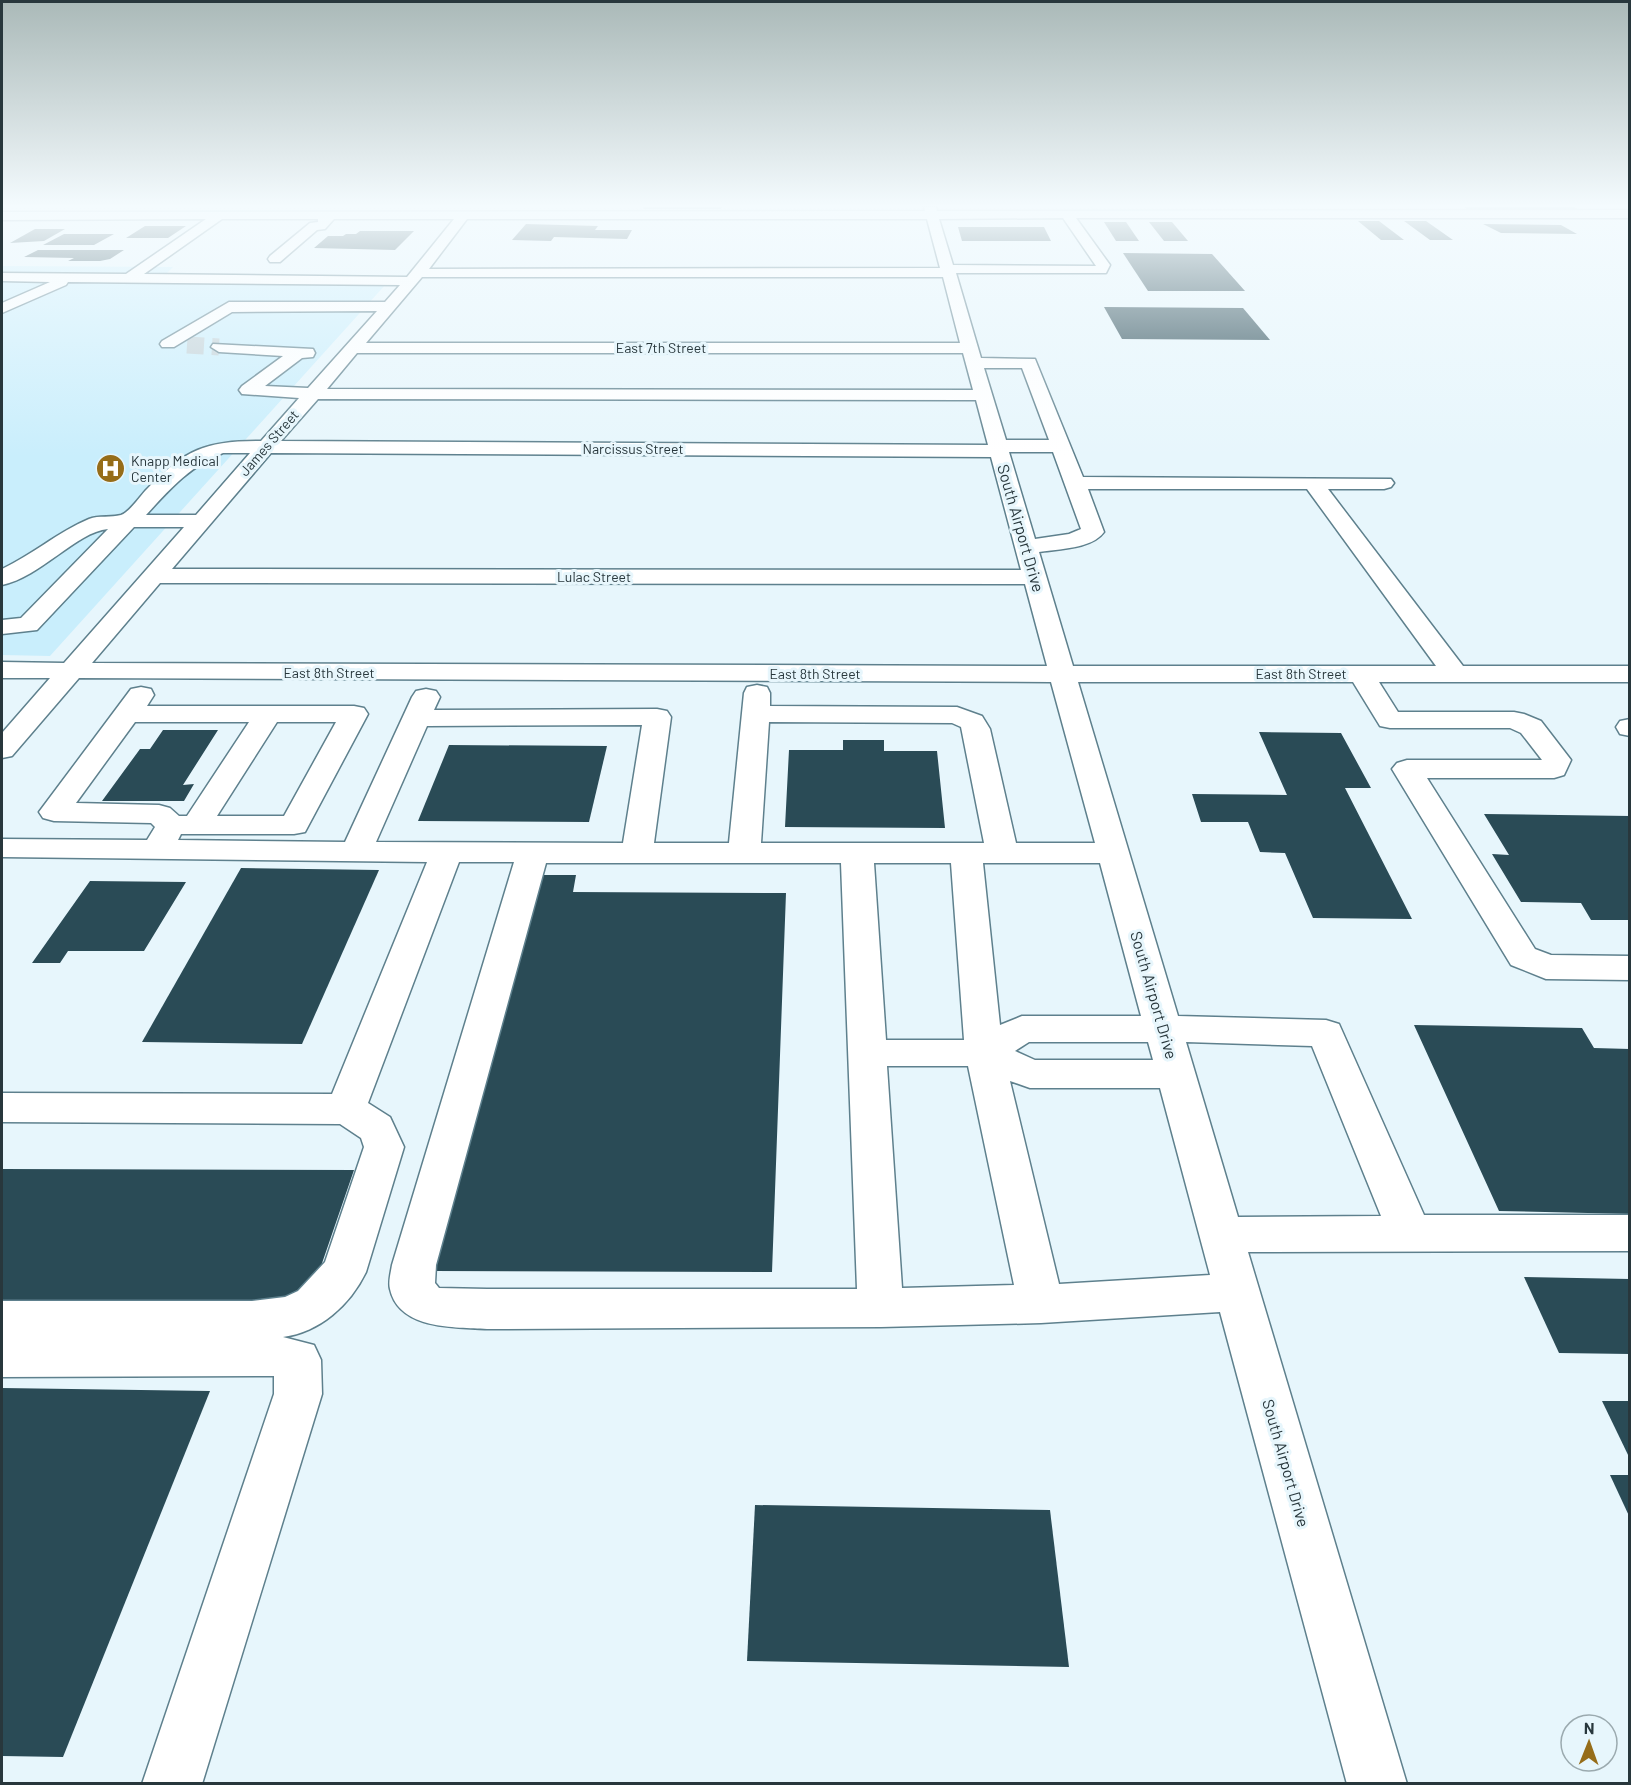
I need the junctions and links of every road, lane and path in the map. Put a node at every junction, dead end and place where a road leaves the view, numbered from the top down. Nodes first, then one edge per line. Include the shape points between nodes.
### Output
1 (44, 290) edge
2 (244, 290) edge
3 (348, 290) edge
4 (402, 290) edge
5 (953, 290) edge
6 (332, 306) junction
7 (388, 306) junction
8 (229, 307) junction
9 (2, 308) edge
10 (187, 345) tunnel mouth
11 (219, 347) tunnel mouth
12 (349, 351) junction
13 (299, 352) junction
14 (976, 369) junction
15 (313, 393) junction
16 (1060, 446) junction
17 (267, 447) junction
18 (998, 448) junction
19 (1072, 474) junction
20 (1313, 483) junction
21 (1383, 483) dead end
22 (128, 521) junction
23 (201, 521) junction
24 (1031, 562) junction
25 (153, 576) junction
26 (2, 578) edge
27 (2, 627) edge
28 (2, 670) edge
29 (69, 672) junction
30 (159, 672) junction
31 (437, 673) junction
32 (664, 674) junction
33 (758, 674) junction
34 (1063, 674) junction
35 (1361, 674) junction
36 (1455, 674) junction
37 (1629, 674) edge
38 (128, 714) junction
39 (268, 714) junction
40 (755, 714) junction
41 (657, 717) junction
42 (417, 718) junction
43 (1390, 720) junction
44 (4, 746) edge
45 (1407, 769) junction
46 (175, 833) junction
47 (2, 848) edge
48 (356, 852) junction
49 (447, 852) junction
50 (637, 852) junction
51 (533, 853) junction
52 (744, 853) junction
53 (857, 853) junction
54 (984, 853) junction
55 (1114, 853) junction
56 (1629, 968) edge
57 (1163, 1029) junction
58 (868, 1053) junction
59 (984, 1053) junction
60 (1176, 1074) junction
61 (2, 1107) edge
62 (346, 1109) junction
63 (1410, 1233) junction
64 (1629, 1233) edge
65 (1222, 1235) junction
66 (1238, 1292) junction
67 (1041, 1304) junction
68 (881, 1308) junction
69 (2, 1322) edge
70 (2, 1356) edge
71 (171, 1784) edge
72 (1377, 1784) edge

1 - 9 street
2 - 8 street
3 - 6 street
4 - 7 street, James Street
5 - 14 street, South Airport Drive
6 - 7 street
6 - 8 street
7 - 12 street, James Street
8 - 10 street via 168,344
11 - 13 street, East 7th Street
12 - 13 street, East 7th Street
12 - 14 street, East 7th Street
12 - 15 street, James Street
13 - 15 street via 248,390
14 - 15 street
14 - 16 street via 1029,363
14 - 18 street, South Airport Drive
15 - 17 street, James Street
16 - 18 street, Narcissus Street
16 - 19 street
17 - 18 street, Narcissus Street
17 - 22 street, Narcissus Street via 225,447 205,452 167,480
17 - 23 street, James Street
18 - 24 street, South Airport Drive
19 - 20 street
19 - 24 street, Lulac Street via 1094,532
20 - 21 street
20 - 36 street
22 - 23 street
22 - 26 street via 88,527 34,563
22 - 27 street, Narcissus Street via 28,625
23 - 25 street, James Street
24 - 25 street, Lulac Street
24 - 34 street, South Airport Drive
25 - 29 street, James Street
28 - 29 street, East 8th Street
29 - 30 street, East 8th Street
29 - 44 street, James Street
30 - 31 street, East 8th Street
30 - 38 street
31 - 32 street, East 8th Street
31 - 42 street
32 - 33 street, East 8th Street
32 - 41 street
33 - 34 street, East 8th Street
33 - 40 street
34 - 35 street, East 8th Street
34 - 55 street, South Airport Drive
35 - 36 street, East 8th Street
35 - 43 street
36 - 37 street, East 8th Street
38 - 39 street
38 - 46 street via 54,812 159,814
39 - 46 street
39 - 46 street via 354,714 294,825
40 - 52 street
40 - 54 street via 957,715 967,719 976,729
41 - 42 street
41 - 50 street
42 - 48 street
43 - 45 street
43 - 45 street via 1514,720 1531,727 1557,760 1554,769
45 - 56 street via 1523,957 1546,967
46 - 47 street
46 - 48 street
48 - 49 street
49 - 51 street
49 - 62 street
50 - 51 street
50 - 52 street
51 - 68 street via 414,1265 412,1288 424,1302 439,1307
52 - 53 street
53 - 54 street
53 - 58 street
54 - 55 street
54 - 59 street
55 - 57 street, South Airport Drive
57 - 59 street via 1022,1029
57 - 60 street, South Airport Drive
57 - 63 street via 1326,1033
58 - 59 street
58 - 68 street
59 - 60 street via 1030,1074
59 - 67 street
60 - 65 street, South Airport Drive
61 - 62 street
62 - 69 street via 372,1122 382,1135 384,1147 344,1272 314,1305 290,1316 252,1322
63 - 64 street
63 - 65 street
65 - 66 street, South Airport Drive
66 - 67 street
66 - 72 street, South Airport Drive
67 - 68 street
70 - 71 street via 265,1354 297,1360 298,1394

